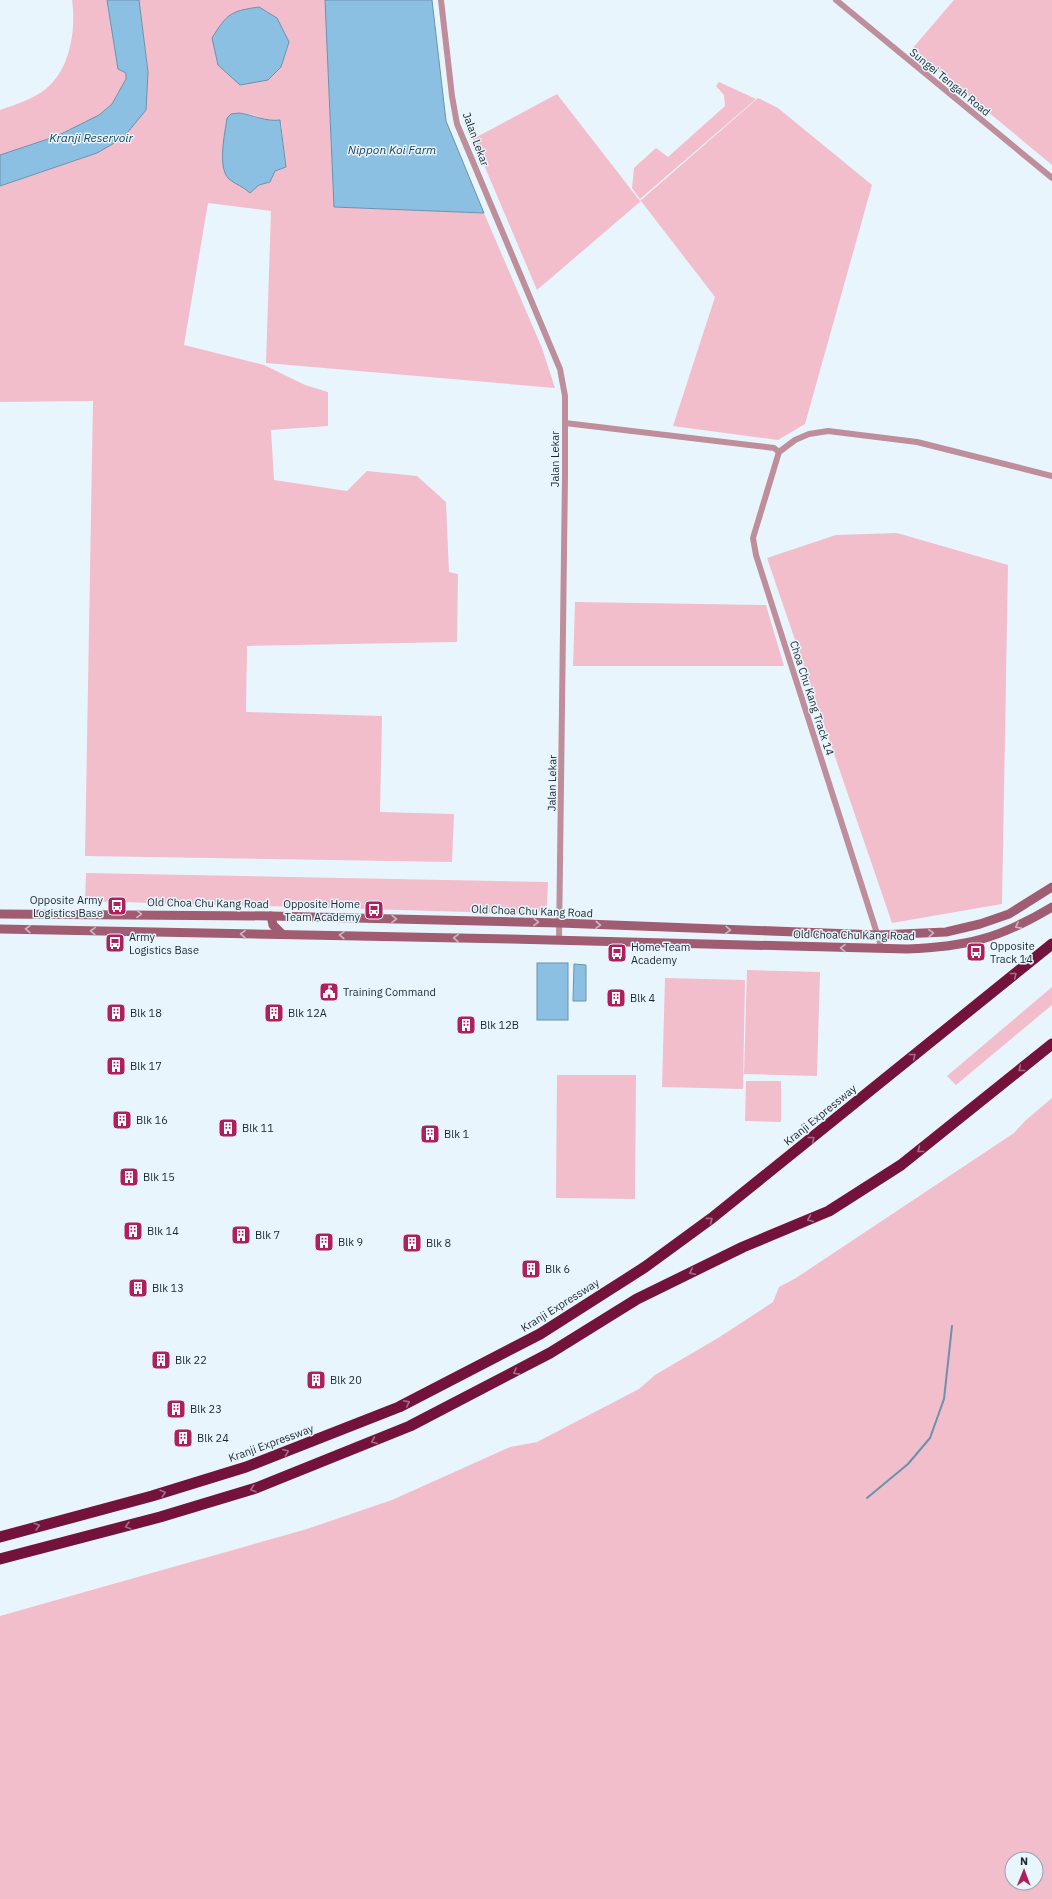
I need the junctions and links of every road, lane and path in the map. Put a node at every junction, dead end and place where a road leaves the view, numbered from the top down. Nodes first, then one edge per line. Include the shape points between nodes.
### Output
1 (442, 0) edge
2 (836, 0) edge
3 (1052, 178) edge
4 (565, 423) junction
5 (779, 452) junction
6 (1052, 476) edge
7 (1052, 887) edge
8 (1052, 907) edge
9 (1, 914) edge
10 (272, 916) junction
11 (560, 923) junction
12 (0, 929) edge
13 (282, 934) junction
14 (878, 935) junction
15 (559, 940) junction
16 (1052, 944) edge
17 (882, 949) junction
18 (1052, 1044) edge
19 (0, 1537) edge
20 (0, 1560) edge

1 - 4 street, Jalan Lekar via 452,96 458,124 560,370 565,396
2 - 3 street, Sungei Tengah Road
4 - 5 street via 774,448
4 - 11 street, Jalan Lekar
5 - 6 street via 795,440 809,434 828,431 917,442
5 - 14 street, Choa Chu Kang Track 14 via 753,538 756,555
14 -> 7 main road, Old Choa Chu Kang Road via 946,932 980,924 1009,914
8 -> 17 main road, Old Choa Chu Kang Road via 1010,930 980,941 941,948
9 -> 10 main road, Old Choa Chu Kang Road
10 -> 11 main road, Old Choa Chu Kang Road
10 - 13 main road via 273,925
11 -> 14 main road, Old Choa Chu Kang Road
11 - 15 street, Jalan Lekar
13 -> 12 main road, Old Choa Chu Kang Road
15 -> 13 main road, Old Choa Chu Kang Road
14 - 17 street, Choa Chu Kang Track 14
17 -> 15 main road, Old Choa Chu Kang Road
19 -> 16 highway, Kranji Expressway via 152,1496 246,1467 399,1406 540,1334 645,1267 712,1218
18 -> 20 highway via 901,1165 829,1211 742,1247 637,1299 550,1353 410,1426 256,1488

